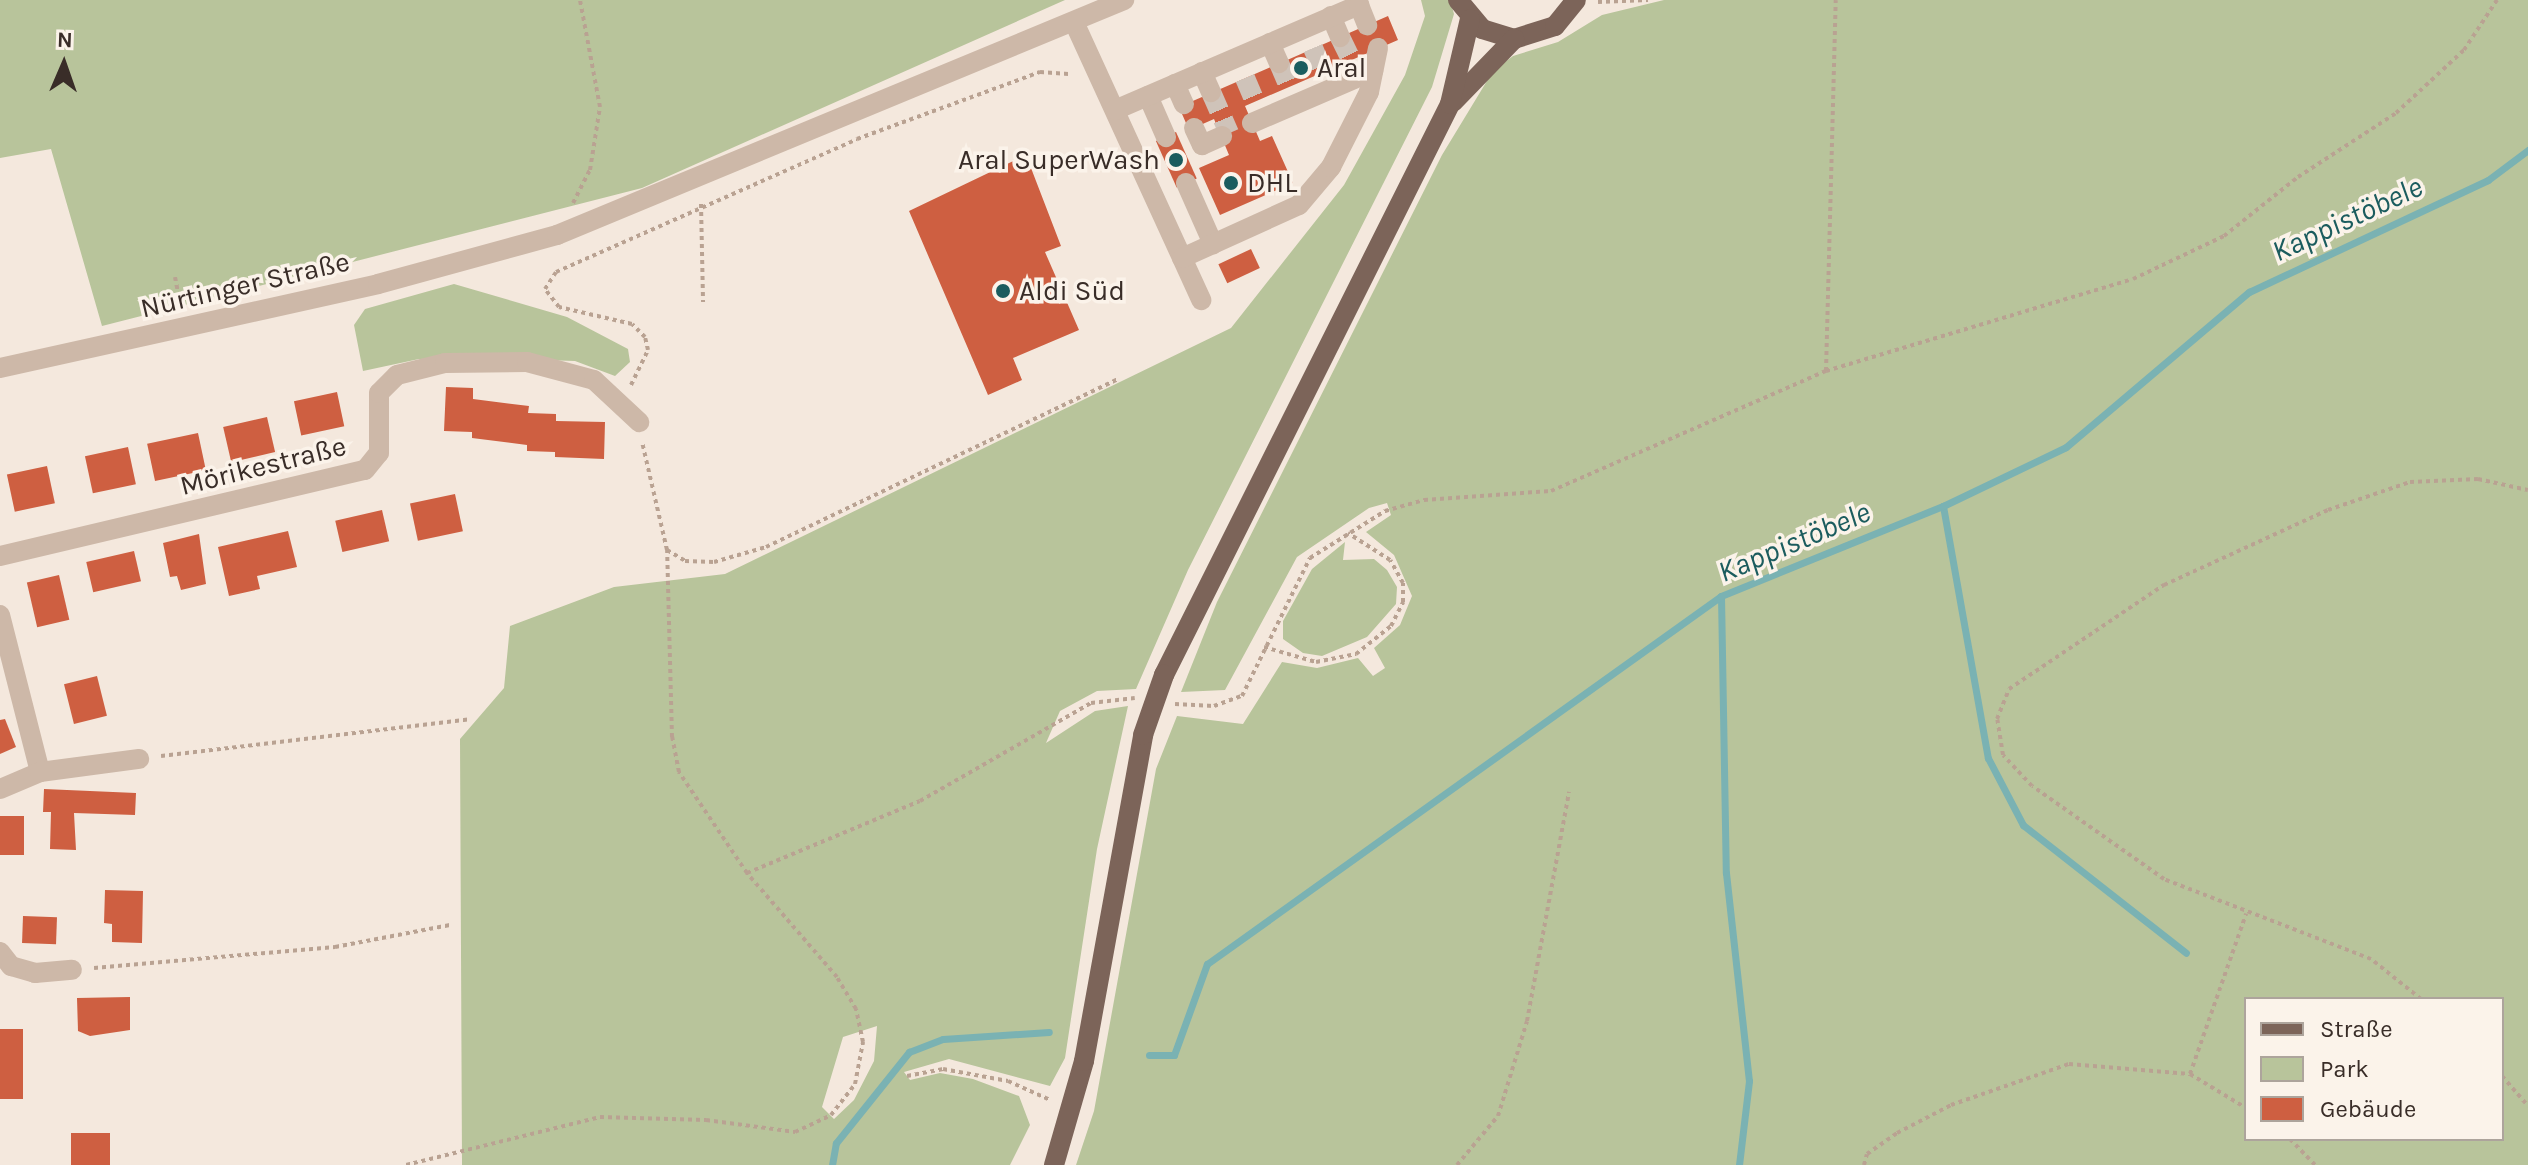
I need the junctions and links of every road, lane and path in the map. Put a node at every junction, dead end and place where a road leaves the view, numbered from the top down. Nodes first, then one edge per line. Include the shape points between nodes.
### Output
1 (580, 0) edge
2 (1124, 0) edge
3 (1458, 0) edge
4 (1576, 0) edge
5 (1648, 0) edge
6 (1836, 0) edge
7 (2497, 0) edge
8 (1331, 16) junction
9 (1470, 19) junction
10 (1074, 22) junction
11 (1367, 25) dead end
12 (1304, 28) junction
13 (1340, 37) tunnel mouth
14 (1514, 39) junction
15 (1270, 43) junction
16 (1313, 48) tunnel mouth
17 (1378, 48) dead end
18 (1236, 58) junction
19 (1279, 63) tunnel mouth
20 (1361, 69) junction
21 (1202, 72) junction
22 (1077, 76) dead end
23 (1245, 78) tunnel mouth
24 (1175, 84) junction
25 (1211, 92) tunnel mouth
26 (1148, 96) junction
27 (1184, 104) dead end
28 (1450, 104) junction
29 (1115, 110) junction
30 (1257, 114) dead end
31 (1194, 128) dead end
32 (1222, 136) dead end
33 (1166, 137) dead end
34 (693, 183) junction
35 (1186, 183) dead end
36 (701, 203) junction
37 (557, 235) junction
38 (1213, 244) junction
39 (1182, 258) junction
40 (1201, 300) dead end
41 (703, 302) dead end
42 (0, 368) edge
43 (1826, 371) junction
44 (1119, 379) dead end
45 (618, 403) junction
46 (639, 422) joint
47 (2528, 490) edge
48 (1348, 533) junction
49 (667, 550) junction
50 (0, 556) edge
51 (0, 615) edge
52 (1264, 647) junction
53 (1138, 698) dead end
54 (1168, 702) dead end
55 (470, 719) dead end
56 (139, 759) joint
57 (40, 772) junction
58 (0, 789) edge
59 (1569, 792) dead end
60 (747, 873) junction
61 (2246, 914) junction
62 (450, 925) dead end
63 (0, 952) edge
64 (72, 970) joint
65 (2418, 997) edge
66 (2190, 1074) junction
67 (907, 1076) dead end
68 (2504, 1078) edge
69 (2528, 1106) edge
70 (2244, 1107) edge
71 (1070, 1109) junction
72 (2292, 1141) edge
73 (406, 1165) edge
74 (1054, 1165) edge
75 (1457, 1165) edge
76 (1864, 1165) edge
77 (2315, 1165) edge

1 - 37 path via 600,107 590,170
2 - 10 street, Nürtinger Straße
3 - 9 main road
4 - 5 path
4 - 14 main road via 1555,26
6 - 43 path
7 - 43 path via 2464,50 2396,113 2298,177 2224,236 2133,279
8 - 11 street via 1359,5
8 - 12 street
8 - 13 street
9 - 14 main road
9 - 28 main road
10 - 29 street
10 - 34 street, Nürtinger Straße
12 - 15 street
12 - 16 street
14 - 28 main road
15 - 18 street
15 - 19 street
17 - 20 street
18 - 21 street
18 - 23 street
20 - 30 street
20 - 38 street via 1331,167 1299,205
21 - 24 street
21 - 25 street
22 - 36 path via 1040,72
24 - 26 street
24 - 27 street
26 - 29 street
26 - 33 street
28 - 71 main road, bridge via 1164,675 1143,735
29 - 39 street
31 - 32 street via 1202,145
34 - 36 path
34 - 37 street, Nürtinger Straße
35 - 38 street
36 - 41 path
36 - 45 path via 548,280 548,299 559,307 632,324 645,337 643,369
37 - 42 street, Nürtinger Straße
38 - 39 street
39 - 40 street
43 - 48 path via 1551,491 1424,500 1385,511
44 - 49 path via 766,547 714,562 685,561
45 - 46 street, Mörikestraße
45 - 50 street, Mörikestraße via 594,380 527,362 445,363 397,375 379,393 379,453 365,470
46 - 49 path
47 - 61 path via 2478,479 2410,482 2328,510 2164,585 2009,689 1997,719 2003,755 2032,786 2164,879
48 - 52 path via 1310,558
48 - 52 path via 1390,560 1403,583 1403,602 1391,626 1356,654 1316,662
49 - 60 path via 672,737 679,772
51 - 57 street
52 - 54 path via 1242,696 1214,706
53 - 60 path via 1091,703 920,801
55 - 56 path
56 - 57 street
57 - 58 street
59 - 75 path via 1527,1021 1498,1116
60 - 73 path via 837,977 856,1009 863,1042 855,1084 831,1115 795,1132 694,1119 600,1117
61 - 65 path via 2371,959
61 - 66 path
62 - 64 path via 335,947
63 - 64 street via 11,966 35,973
66 - 70 path
66 - 76 path via 2142,1066 2055,1068 1951,1105 1897,1133 1867,1154
67 - 71 path via 943,1069 1008,1081
68 - 69 path
71 - 74 main road
72 - 77 path

